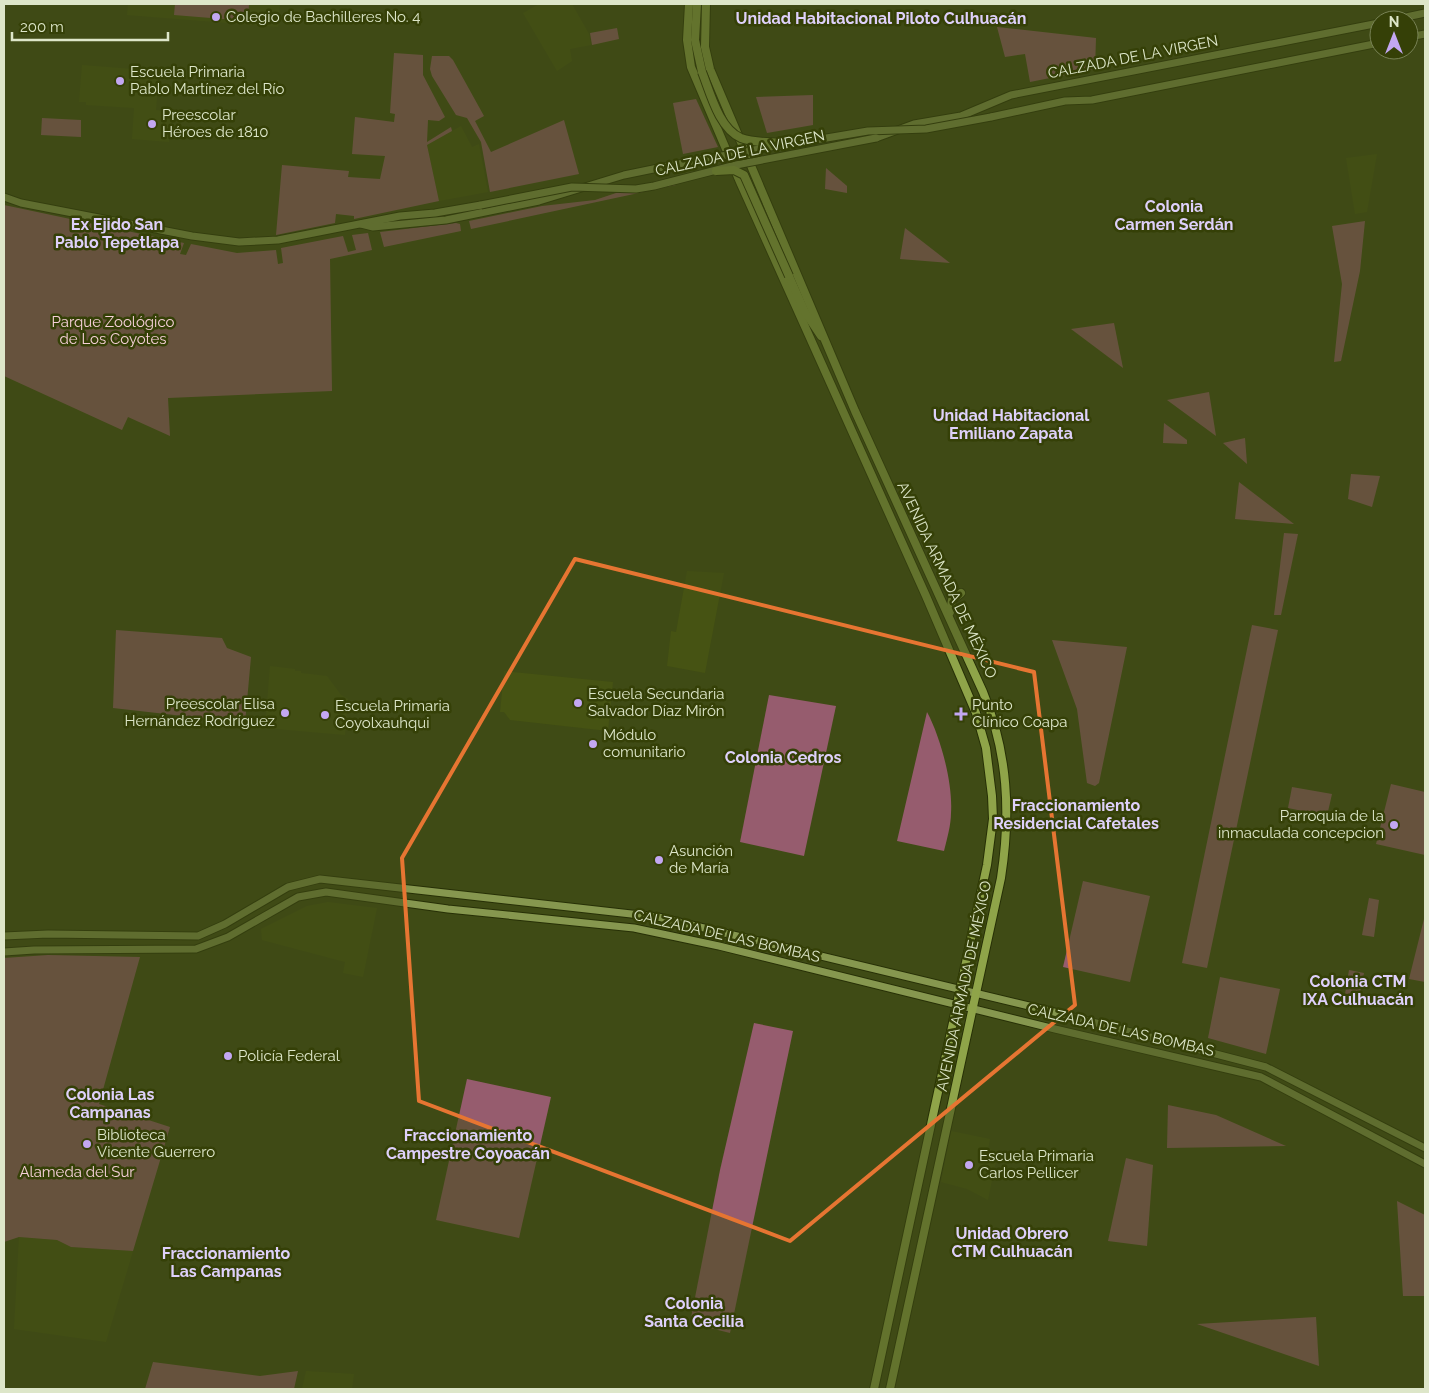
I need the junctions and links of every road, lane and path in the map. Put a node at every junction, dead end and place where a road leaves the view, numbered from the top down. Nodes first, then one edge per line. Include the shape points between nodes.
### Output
1 (690, 4) edge
2 (697, 4) edge
3 (706, 4) edge
4 (1369, 25) edge
5 (1369, 45) edge
6 (796, 143) junction
7 (716, 171) junction
8 (4, 198) edge
9 (360, 224) junction
10 (824, 340) junction
11 (961, 593) dead end
12 (950, 617) junction
13 (4, 936) edge
14 (4, 952) edge
15 (959, 990) junction
16 (976, 993) junction
17 (956, 1004) junction
18 (973, 1009) junction
19 (1240, 1059) junction
20 (1238, 1071) junction
21 (1425, 1148) edge
22 (1425, 1164) edge
23 (874, 1389) edge
24 (890, 1389) edge

1 - 15 main road, AVENIDA ARMADA DE MÉXICO via 687,40 691,67 942,632 982,732 991,777 993,819 987,865
2 - 6 main road, bridge via 695,40 702,72 723,121 732,132 746,139
3 - 10 main road, AVENIDA ARMADA DE MÉXICO via 704,34 707,58
4 - 7 main road, CALZADA DE LA VIRGEN, bridge via 1011,95 961,116 914,124 876,138
5 - 6 main road, CALZADA DE LA VIRGEN, bridge via 926,130 868,131
6 - 9 main road, CALZADA DE LA VIRGEN, bridge via 624,175 539,201 446,220 374,227
7 - 9 main road, CALZADA DE LA VIRGEN, bridge via 636,189 572,187
7 - 10 main road, bridge via 740,172 749,182 805,312
8 - 9 main road, CALZADA DE LA VIRGEN via 233,242 268,241
10 - 12 main road, AVENIDA ARMADA DE MÉXICO
11 - 12 main road via 952,600
12 - 16 main road, AVENIDA ARMADA DE MÉXICO via 992,712 1006,774 1006,845
13 - 15 main road, CALZADA DE LAS BOMBAS via 198,936 288,887 320,879 658,917
14 - 17 main road, CALZADA DE LAS BOMBAS via 196,949 228,937 298,897 326,892 650,931
15 - 16 main road, CALZADA DE LAS BOMBAS
15 - 17 main road, AVENIDA ARMADA DE MÉXICO
16 - 18 main road, AVENIDA ARMADA DE MÉXICO
16 - 19 main road, CALZADA DE LAS BOMBAS
17 - 18 main road, CALZADA DE LAS BOMBAS
17 - 23 main road, AVENIDA ARMADA DE MÉXICO
18 - 20 main road, CALZADA DE LAS BOMBAS
18 - 24 main road, AVENIDA ARMADA DE MÉXICO
19 - 20 main road
19 - 21 main road, CALZADA DE LAS BOMBAS via 1278,1072
20 - 22 main road, CALZADA DE LAS BOMBAS via 1261,1077

